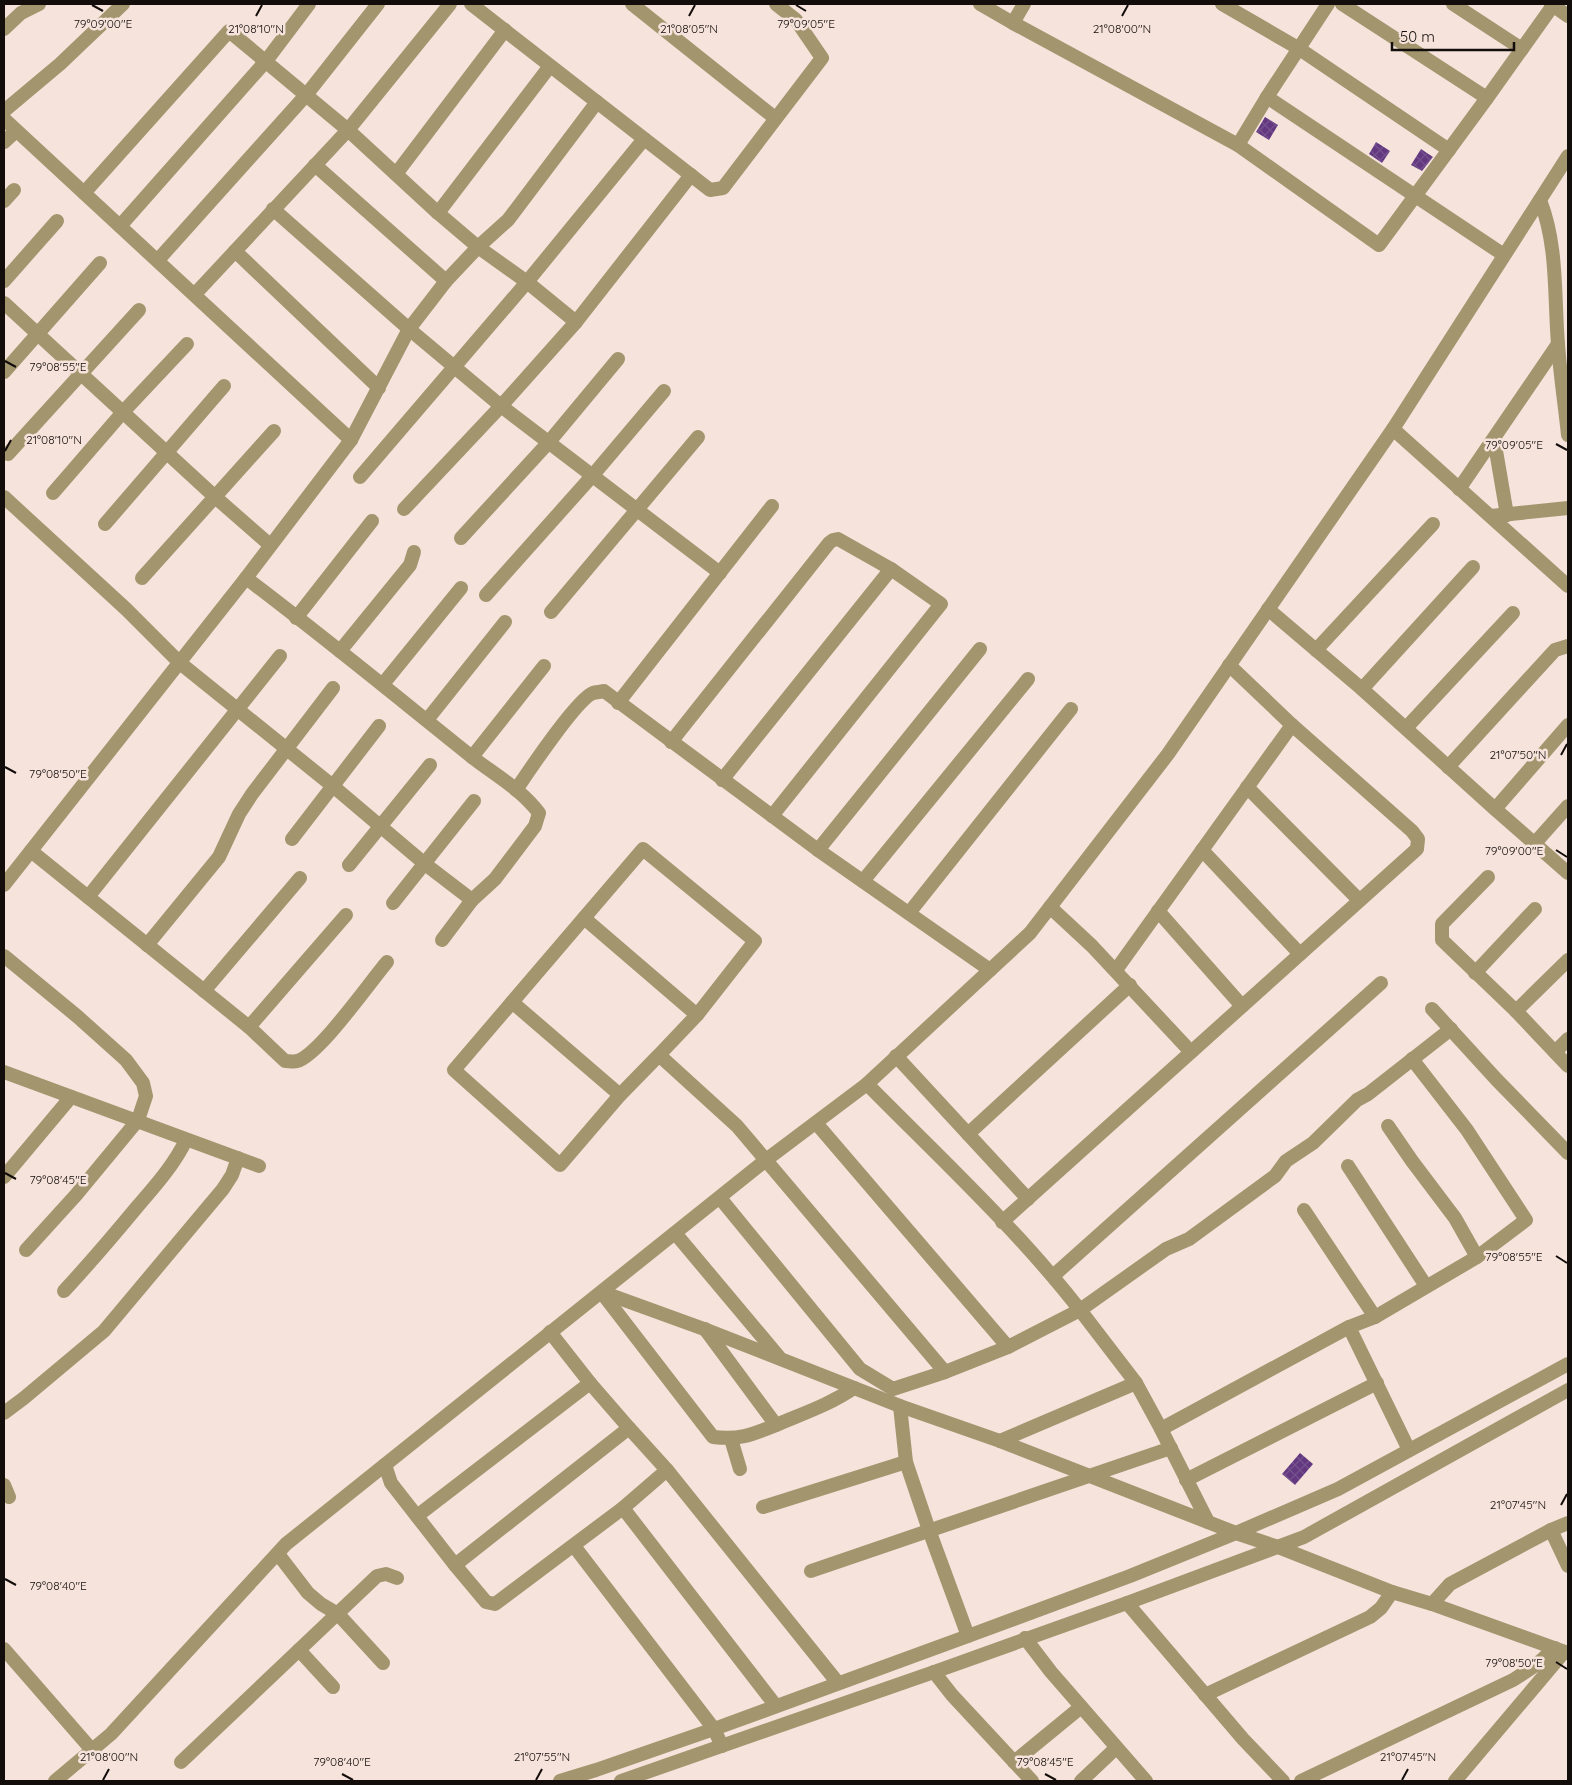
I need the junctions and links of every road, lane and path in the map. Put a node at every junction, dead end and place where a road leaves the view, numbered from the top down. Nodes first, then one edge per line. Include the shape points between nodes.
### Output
1 (39, 4) edge
2 (123, 4) edge
3 (310, 4) edge
4 (378, 4) edge
5 (450, 4) edge
6 (471, 4) edge
7 (632, 4) edge
8 (776, 4) edge
9 (980, 4) edge
10 (1024, 4) edge
11 (1222, 4) edge
12 (1328, 4) edge
13 (1342, 4) edge
14 (1453, 4) edge
15 (1552, 4) edge
16 (1568, 16) edge
17 (1013, 23) junction
18 (4, 29) edge
19 (505, 30) junction
20 (1298, 48) junction
21 (1522, 49) junction
22 (266, 61) junction
23 (550, 66) junction
24 (307, 94) junction
25 (1267, 97) junction
26 (1487, 98) junction
27 (597, 102) junction
28 (4, 111) edge
29 (775, 118) junction
30 (4, 120) edge
31 (348, 130) junction
32 (16, 131) junction
33 (644, 139) junction
34 (4, 142) edge
35 (1238, 145) junction
36 (1449, 150) junction
37 (1568, 156) edge
38 (314, 165) junction
39 (396, 174) junction
40 (691, 175) junction
41 (14, 190) dead end
42 (84, 193) junction
43 (1415, 196) junction
44 (1540, 200) junction
45 (4, 201) edge
46 (274, 208) junction
47 (438, 213) junction
48 (57, 221) dead end
49 (120, 226) junction
50 (478, 247) junction
51 (235, 251) junction
52 (1504, 256) junction
53 (158, 260) junction
54 (100, 264) dead end
55 (4, 281) edge
56 (446, 281) junction
57 (527, 282) junction
58 (194, 294) junction
59 (4, 303) edge
60 (139, 310) dead end
61 (576, 322) junction
62 (409, 329) junction
63 (38, 334) junction
64 (186, 344) dead end
65 (1558, 344) junction
66 (618, 359) dead end
67 (454, 368) junction
68 (4, 372) edge
69 (81, 375) junction
70 (224, 386) dead end
71 (379, 388) junction
72 (664, 391) dead end
73 (501, 406) junction
74 (123, 412) junction
75 (1393, 429) junction
76 (274, 430) dead end
77 (1568, 435) edge
78 (698, 437) dead end
79 (1494, 439) junction
80 (351, 440) junction
81 (549, 442) junction
82 (167, 453) junction
83 (8, 454) dead end
84 (593, 475) junction
85 (360, 477) dead end
86 (1459, 489) junction
87 (53, 493) dead end
88 (214, 496) junction
89 (4, 498) edge
90 (772, 506) dead end
91 (1568, 508) edge
92 (404, 509) dead end
93 (638, 510) junction
94 (1507, 514) junction
95 (1491, 516) junction
96 (372, 521) dead end
97 (105, 524) dead end
98 (1433, 524) dead end
99 (461, 538) dead end
100 (270, 545) junction
101 (414, 552) dead end
102 (1473, 567) dead end
103 (891, 569) junction
104 (720, 573) junction
105 (142, 578) dead end
106 (246, 578) junction
107 (1568, 586) edge
108 (461, 588) dead end
109 (486, 595) dead end
110 (1268, 609) junction
111 (551, 612) dead end
112 (1513, 613) dead end
113 (296, 618) junction
114 (505, 622) dead end
115 (1568, 646) edge
116 (980, 649) dead end
117 (1316, 650) junction
118 (340, 651) junction
119 (280, 656) dead end
120 (180, 663) junction
121 (1229, 665) junction
122 (544, 666) dead end
123 (1028, 679) dead end
124 (383, 684) junction
125 (333, 688) dead end
126 (1362, 689) junction
127 (618, 703) junction
128 (1071, 709) dead end
129 (237, 710) junction
130 (426, 720) junction
131 (1292, 725) junction
132 (1568, 725) edge
133 (379, 726) dead end
134 (1406, 728) junction
135 (671, 742) junction
136 (287, 750) junction
137 (472, 757) junction
138 (430, 765) dead end
139 (1448, 767) junction
140 (722, 780) junction
141 (334, 787) junction
142 (1247, 787) junction
143 (516, 790) junction
144 (474, 801) dead end
145 (1568, 806) edge
146 (1495, 809) junction
147 (772, 816) junction
148 (380, 826) junction
149 (292, 839) dead end
150 (1535, 842) junction
151 (818, 850) junction
152 (1202, 850) junction
153 (31, 851) junction
154 (425, 864) junction
155 (349, 865) dead end
156 (1568, 873) edge
157 (1488, 877) dead end
158 (300, 878) dead end
159 (863, 881) junction
160 (4, 885) edge
161 (88, 896) junction
162 (472, 900) junction
163 (1359, 900) junction
164 (393, 904) dead end
165 (1050, 907) junction
166 (1535, 909) dead end
167 (1158, 911) junction
168 (910, 913) junction
169 (346, 915) dead end
170 (584, 918) junction
171 (442, 940) dead end
172 (147, 945) junction
173 (1300, 954) junction
174 (4, 956) edge
175 (1568, 960) edge
176 (387, 962) dead end
177 (990, 970) junction
178 (1116, 970) junction
179 (1475, 973) junction
180 (1381, 983) dead end
181 (1130, 985) junction
182 (204, 990) junction
183 (512, 1002) junction
184 (1242, 1006) junction
185 (1432, 1009) dead end
186 (1516, 1011) junction
187 (697, 1015) junction
188 (248, 1027) junction
189 (1451, 1029) junction
190 (1568, 1039) edge
191 (1191, 1052) junction
192 (1555, 1052) junction
193 (659, 1055) junction
194 (896, 1056) junction
195 (1412, 1059) junction
196 (1568, 1066) edge
197 (6, 1076) edge
198 (867, 1084) junction
199 (620, 1095) junction
200 (71, 1096) junction
201 (138, 1120) junction
202 (816, 1123) junction
203 (1388, 1126) dead end
204 (968, 1134) junction
205 (186, 1140) junction
206 (1568, 1153) edge
207 (238, 1158) junction
208 (766, 1160) junction
209 (259, 1166) dead end
210 (1348, 1166) dead end
211 (4, 1177) edge
212 (720, 1198) junction
213 (1028, 1199) junction
214 (1304, 1210) dead end
215 (1002, 1222) junction
216 (675, 1233) junction
217 (26, 1250) dead end
218 (1477, 1257) junction
219 (1054, 1276) junction
220 (1426, 1286) junction
221 (64, 1291) dead end
222 (602, 1292) junction
223 (1080, 1310) junction
224 (1375, 1317) junction
225 (1349, 1328) junction
226 (704, 1329) junction
227 (550, 1332) junction
228 (1008, 1347) junction
229 (780, 1359) junction
230 (1568, 1364) edge
231 (945, 1372) junction
232 (590, 1383) junction
233 (1136, 1383) junction
234 (1377, 1383) junction
235 (854, 1388) junction
236 (1568, 1390) edge
237 (900, 1406) junction
238 (4, 1413) edge
239 (776, 1425) junction
240 (629, 1428) junction
241 (1161, 1429) junction
242 (731, 1439) junction
243 (1000, 1441) junction
244 (1170, 1448) junction
245 (1410, 1450) junction
246 (906, 1462) junction
247 (385, 1465) junction
248 (740, 1469) dead end
249 (667, 1470) junction
250 (1089, 1475) junction
251 (1186, 1480) junction
252 (763, 1507) dead end
253 (623, 1508) junction
254 (417, 1516) junction
255 (1208, 1522) junction
256 (1568, 1523) edge
257 (929, 1530) junction
258 (1551, 1530) junction
259 (1236, 1533) junction
260 (574, 1546) junction
261 (1278, 1547) junction
262 (278, 1554) junction
263 (455, 1565) junction
264 (1568, 1566) edge
265 (811, 1571) dead end
266 (396, 1578) dead end
267 (1392, 1592) junction
268 (1127, 1603) junction
269 (1432, 1604) junction
270 (338, 1614) junction
271 (968, 1636) junction
272 (1025, 1638) junction
273 (4, 1649) edge
274 (299, 1650) junction
275 (1563, 1651) edge
276 (383, 1663) dead end
277 (934, 1672) junction
278 (838, 1683) junction
279 (333, 1687) dead end
280 (1205, 1695) junction
281 (776, 1706) junction
282 (1081, 1707) junction
283 (714, 1729) junction
284 (722, 1746) junction
285 (1116, 1748) junction
286 (92, 1750) junction
287 (181, 1762) dead end
288 (1014, 1762) junction
289 (55, 1781) edge
290 (560, 1781) edge
291 (621, 1781) edge
292 (1032, 1781) edge
293 (1081, 1781) edge
294 (1146, 1781) edge
295 (1283, 1781) edge
296 (1301, 1781) edge
297 (1455, 1781) edge

1 - 18 street via 21,13
2 - 28 street
3 - 22 street
4 - 24 street
5 - 31 street
6 - 19 street
7 - 29 street
8 - 29 street via 796,20 822,58
9 - 17 street
10 - 17 street
11 - 20 street
12 - 20 street
13 - 26 street
14 - 21 street
15 - 16 street
15 - 21 street
17 - 35 street
19 - 23 street
19 - 39 street
20 - 25 street
20 - 36 street
21 - 26 street
22 - 24 street
22 - 42 street via 228,30
22 - 49 street
23 - 27 street
23 - 47 street
24 - 31 street
24 - 53 street
25 - 35 street
25 - 43 street
26 - 36 street
27 - 33 street
27 - 50 street via 508,220
29 - 40 street via 723,188 710,190
30 - 32 street
31 - 38 street
31 - 39 street
32 - 34 street
32 - 42 street
33 - 40 street
33 - 57 street
35 - 43 street via 1379,245
36 - 43 street
37 - 44 street
38 - 46 street
38 - 56 street
39 - 47 street
40 - 61 street
41 - 45 street
42 - 49 street
43 - 52 street
44 - 52 street
44 - 65 street via 1548,220 1553,252
46 - 51 street
46 - 62 street
47 - 50 street
48 - 55 street
49 - 53 street
50 - 56 street
50 - 57 street
51 - 58 street
51 - 71 street
52 - 75 street
53 - 58 street
54 - 63 street
56 - 62 street
57 - 61 street
57 - 67 street
58 - 80 street
59 - 63 street
60 - 69 street
61 - 73 street
62 - 67 street
62 - 71 street
63 - 68 street
63 - 69 street
64 - 74 street
65 - 77 street
65 - 79 street
66 - 81 street
67 - 73 street
67 - 85 street
69 - 74 street
69 - 83 street
70 - 82 street
71 - 80 street
72 - 84 street
73 - 81 street
73 - 92 street
74 - 82 street
74 - 87 street
75 - 86 street
75 - 110 street
76 - 88 street
78 - 93 street
79 - 86 street
79 - 94 street
80 - 100 street
81 - 84 street
81 - 99 street
82 - 88 street
82 - 97 street
84 - 93 street
84 - 109 street
86 - 95 street
88 - 100 street
88 - 105 street
89 - 120 street
90 - 104 street
91 - 94 street
93 - 104 street
93 - 111 street
94 - 95 street
95 - 107 street
96 - 113 street
98 - 117 street
100 - 106 street
101 - 118 street via 410,566
102 - 126 street
103 - 135 street via 838,539 829,543
103 - 140 street
103 - 147 street via 941,604
104 - 127 street
106 - 113 street
106 - 120 street
108 - 124 street
110 - 117 street
110 - 121 street
112 - 134 street
113 - 118 street
114 - 130 street
115 - 139 street via 1555,650
116 - 151 street
117 - 126 street
118 - 124 street
119 - 129 street
120 - 129 street
120 - 153 street
121 - 131 street
121 - 165 street via 1168,754
122 - 137 street
123 - 159 street
124 - 130 street
125 - 136 street
126 - 134 street
127 - 135 street
127 - 143 street via 604,691 591,693
128 - 168 street
129 - 136 street
129 - 161 street
130 - 137 street
131 - 142 street
131 - 163 street via 1418,839 1417,849
132 - 146 street
133 - 141 street
134 - 139 street
135 - 140 street
136 - 141 street
136 - 172 street via 252,794 219,857
137 - 143 street
138 - 148 street
139 - 146 street
140 - 147 street
141 - 148 street
141 - 149 street
142 - 152 street
142 - 163 street
143 - 162 street via 539,812 535,826 494,879
144 - 154 street
145 - 150 street
146 - 150 street
147 - 151 street
148 - 154 street
148 - 155 street
150 - 156 street
151 - 159 street
152 - 167 street
152 - 173 street
153 - 160 street
153 - 161 street
154 - 162 street
154 - 164 street
157 - 179 street via 1442,924 1442,940
158 - 182 street
159 - 168 street
161 - 172 street
162 - 171 street
163 - 173 street
165 - 177 street via 1030,933
165 - 178 street
166 - 179 street
167 - 178 street
167 - 184 street
168 - 177 street
169 - 188 street
170 - 183 street
170 - 187 street
170 - 187 street via 643,849 755,941
172 - 182 street
173 - 184 street
174 - 201 street via 126,1060 143,1083 146,1096
175 - 186 street
176 - 188 street via 322,1042 296,1061 285,1061
177 - 194 street
178 - 181 street
179 - 186 street
180 - 219 street
181 - 191 street
181 - 204 street
182 - 188 street
183 - 199 street
183 - 199 street via 454,1070 560,1165
184 - 191 street
185 - 189 street
186 - 192 street
187 - 193 street
189 - 195 street
189 - 206 street
190 - 192 street
191 - 213 street
192 - 196 street
193 - 199 street
193 - 208 street via 737,1126
194 - 198 street
194 - 204 street
195 - 218 street via 1467,1130 1526,1220
195 - 223 street via 1357,1100 1313,1143 1286,1161 1275,1176 1189,1239 1166,1249
197 - 200 street
198 - 202 street
198 - 215 street
200 - 201 street
200 - 211 street
201 - 205 street
201 - 217 street
202 - 208 street
202 - 228 street
203 - 218 street via 1455,1218
204 - 213 street
205 - 207 street
205 - 221 street via 175,1162
207 - 209 street
207 - 238 street via 223,1189 104,1331
208 - 212 street
208 - 231 street
210 - 220 street
212 - 216 street
212 - 231 street via 860,1369 893,1389
213 - 215 street
214 - 224 street
215 - 219 street
216 - 222 street
216 - 229 street
218 - 220 street
219 - 223 street
220 - 224 street
222 - 226 street
222 - 227 street
222 - 242 street via 713,1437
223 - 228 street
223 - 233 street
224 - 225 street
225 - 234 street
225 - 241 street
226 - 229 street
226 - 239 street
227 - 232 street
227 - 247 street
228 - 231 street
229 - 235 street
230 - 245 street
232 - 240 street
232 - 254 street
233 - 241 street
233 - 243 street
234 - 245 street
234 - 251 street
235 - 237 street
235 - 239 street via 830,1403
236 - 261 street via 1304,1537
237 - 243 street
237 - 246 street
239 - 242 street
240 - 249 street
240 - 263 street
241 - 244 street
242 - 248 street
243 - 250 street
244 - 250 street
244 - 251 street
245 - 259 street via 1338,1489
246 - 252 street
246 - 257 street
247 - 254 street via 391,1483
247 - 262 street via 286,1544
249 - 253 street
249 - 278 street
250 - 255 street
250 - 257 street
251 - 255 street
253 - 260 street
253 - 281 street
254 - 263 street
255 - 259 street
256 - 258 street
257 - 265 street
257 - 271 street
258 - 264 street
258 - 269 street via 1450,1584
259 - 261 street
259 - 271 street
260 - 263 street via 494,1604 486,1602
260 - 283 street
261 - 267 street
261 - 268 street
262 - 270 street via 308,1592
262 - 286 street via 111,1734
266 - 270 street via 386,1574 377,1576
267 - 269 street
267 - 280 street via 1382,1608 1370,1617
268 - 272 street
268 - 280 street
269 - 275 street
270 - 274 street
270 - 276 street
271 - 278 street
272 - 277 street
272 - 282 street
273 - 286 street
274 - 279 street
274 - 287 street
275 - 296 street via 1513,1680
275 - 297 street
277 - 284 street
277 - 288 street
278 - 281 street
280 - 295 street
281 - 283 street
282 - 285 street
282 - 288 street
283 - 284 street
283 - 290 street
284 - 291 street
285 - 293 street
285 - 294 street
286 - 289 street
288 - 292 street

